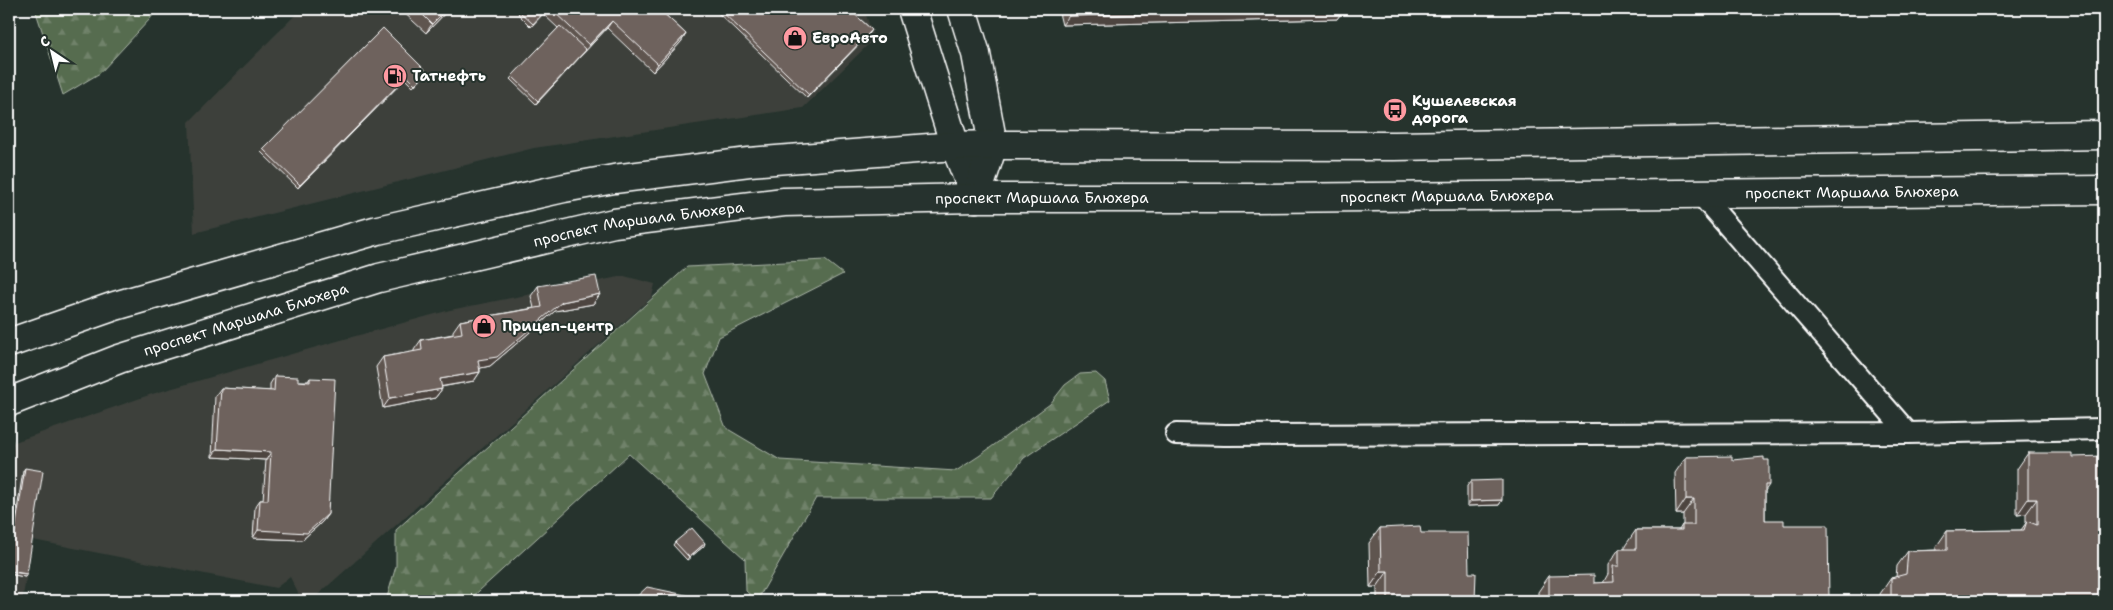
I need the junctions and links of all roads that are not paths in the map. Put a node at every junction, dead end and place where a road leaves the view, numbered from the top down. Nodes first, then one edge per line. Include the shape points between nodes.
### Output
1 (912, 9) edge
2 (962, 9) edge
3 (2104, 135) edge
4 (994, 145) junction
5 (956, 146) junction
6 (2104, 190) edge
7 (1700, 194) junction
8 (976, 198) junction
9 (9, 343) edge
10 (9, 402) edge
11 (2104, 430) edge
12 (1908, 433) junction
13 (1176, 434) dead end

1 - 5 main road
2 - 4 main road via 976,54
3 - 4 main road via 1394,146
4 - 5 main road
4 - 8 main road
5 - 8 main road
5 - 9 main road via 739,163 614,179 506,200 378,230 218,275
6 - 7 main road, проспект Маршала Блюхера
7 - 8 main road, проспект Маршала Блюхера
7 - 12 street
8 - 10 main road, проспект Маршала Блюхера via 784,202 614,223 379,278 119,359
11 - 12 street
12 - 13 street

